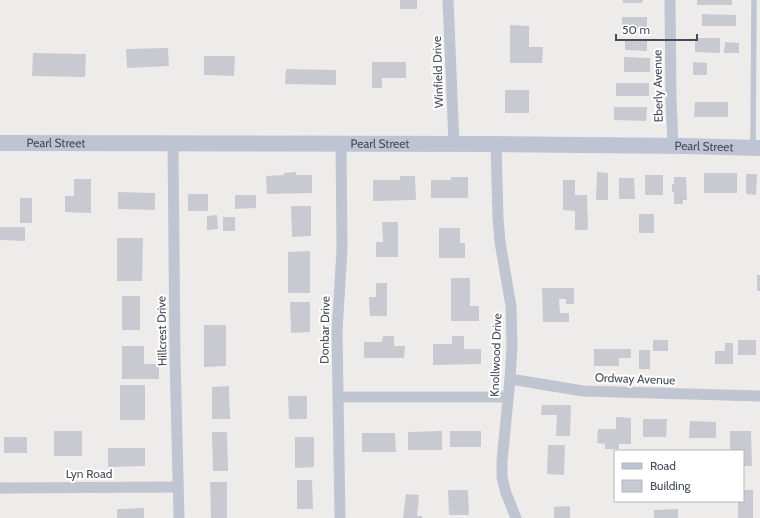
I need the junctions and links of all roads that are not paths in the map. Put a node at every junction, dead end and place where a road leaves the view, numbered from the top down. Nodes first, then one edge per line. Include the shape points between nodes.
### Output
1 (448, 0) edge
2 (670, 0) edge
3 (754, 0) edge
4 (0, 142) edge
5 (173, 143) junction
6 (341, 143) junction
7 (454, 144) junction
8 (496, 144) junction
9 (673, 146) junction
10 (757, 148) edge
11 (510, 379) junction
12 (760, 396) edge
13 (338, 397) junction
14 (508, 397) junction
15 (178, 487) junction
16 (0, 488) edge
17 (179, 518) edge
18 (340, 518) edge
19 (516, 518) edge

1 - 7 street, Winfield Drive
2 - 9 street, Eberly Avenue
3 - 10 lane
4 - 5 street, Pearl Street
5 - 6 street, Pearl Street
5 - 15 street, Hillcrest Drive
6 - 7 street, Pearl Street
6 - 13 street, Donbar Drive via 342,249 337,331
7 - 8 street, Pearl Street
8 - 9 street, Pearl Street
8 - 11 street, Knollwood Drive via 499,236 511,306
9 - 10 street, Pearl Street
11 - 12 street, Ordway Avenue via 583,391
11 - 14 street, Knollwood Drive
13 - 14 street
13 - 18 street, Donbar Drive
14 - 19 street, Knollwood Drive via 502,477
15 - 16 street, Lyn Road
15 - 17 street, Hillcrest Drive

